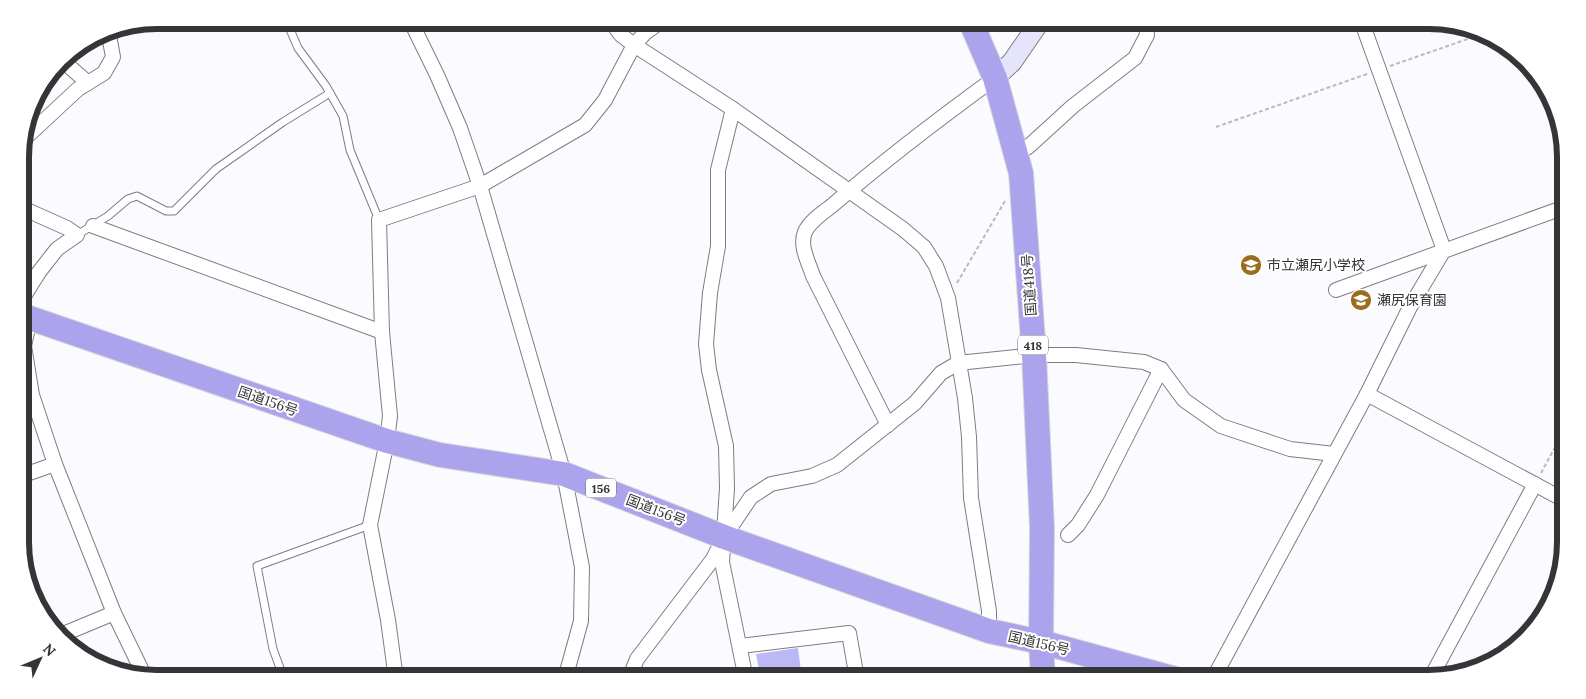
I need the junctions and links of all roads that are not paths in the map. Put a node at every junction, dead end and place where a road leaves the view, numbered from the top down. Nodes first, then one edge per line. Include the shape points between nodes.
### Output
1 (290, 29) edge
2 (414, 29) edge
3 (617, 29) edge
4 (651, 29) edge
5 (974, 29) edge
6 (1035, 29) edge
7 (1147, 29) edge
8 (1364, 29) edge
9 (110, 38) edge
10 (634, 45) junction
11 (68, 65) edge
12 (994, 78) junction
13 (88, 82) junction
14 (330, 93) junction
15 (733, 109) junction
16 (31, 132) edge
17 (1016, 154) junction
18 (480, 186) junction
19 (849, 191) junction
20 (1557, 210) edge
21 (29, 212) edge
22 (379, 220) junction
23 (93, 226) junction
24 (77, 235) junction
25 (1444, 250) junction
26 (1336, 290) dead end
27 (29, 299) edge
28 (29, 314) edge
29 (382, 332) junction
30 (1034, 355) junction
31 (958, 363) junction
32 (1161, 369) junction
33 (29, 376) edge
34 (1367, 394) junction
35 (888, 425) junction
36 (387, 442) junction
37 (1334, 454) junction
38 (55, 464) junction
39 (29, 473) edge
40 (564, 474) junction
41 (1535, 484) junction
42 (1557, 496) edge
43 (370, 525) junction
44 (1068, 535) dead end
45 (724, 536) junction
46 (114, 613) junction
47 (988, 631) junction
48 (66, 633) edge
49 (1041, 642) junction
50 (740, 646) junction
51 (141, 669) edge
52 (281, 670) edge
53 (395, 670) edge
54 (567, 670) edge
55 (633, 670) edge
56 (744, 670) edge
57 (855, 670) edge
58 (1043, 670) edge
59 (1143, 670) edge
60 (1218, 670) edge
61 (1435, 670) edge

1 - 14 lane via 298,48
2 - 18 street via 460,128
3 - 10 street
4 - 10 street
5 - 12 highway, 国道418号 / 418
6 - 12 main road via 1012,62
7 - 17 street via 1147,35 1135,58 1073,106 1028,148
8 - 25 street
9 - 13 street via 113,57 104,73
10 - 15 street
10 - 18 street via 605,100 585,125
11 - 13 street
12 - 17 highway, 国道418号 / 418
12 - 19 street
13 - 16 street
14 - 22 lane via 343,116 350,150
14 - 23 lane via 216,169 174,210 166,211 137,196 128,199
15 - 19 street
15 - 45 street via 718,170 718,246 706,344 726,446
17 - 30 highway, 国道418号 / 418 via 1021,173
18 - 22 street
18 - 40 street
19 - 31 street via 924,247 936,266 948,298
19 - 35 street via 811,224 805,233 804,250 813,276
20 - 25 street
21 - 24 street
22 - 29 street
23 - 24 lane
23 - 29 street
24 - 27 street via 57,249 39,272
25 - 26 street
25 - 34 street via 1410,308
28 - 36 highway, 国道156号 / 156
29 - 36 street via 390,416
30 - 31 street
30 - 32 street via 1076,355 1144,362
30 - 49 highway, 国道418号 / 418 via 1042,528
31 - 35 street via 941,373 915,403
31 - 47 street via 969,437 971,498 989,611
32 - 37 street via 1184,400 1221,426 1290,449
32 - 44 street via 1096,495
33 - 38 street
34 - 37 street
34 - 41 street
35 - 45 street via 836,465 812,476 771,484 752,497
36 - 40 highway, 国道156号 / 156 via 440,455
36 - 43 street
37 - 60 street
38 - 39 street
38 - 46 street
40 - 45 highway, 国道156号 / 156
40 - 54 street via 582,567 581,621
41 - 42 street
41 - 61 street
43 - 52 lane via 257,566 273,649
43 - 53 street
45 - 47 highway, 国道156号 / 156
45 - 50 street via 722,562
45 - 55 street via 713,559 637,659
46 - 48 street
46 - 51 street
47 - 49 highway, 国道156号 / 156
49 - 58 highway, 国道418号 / 418
49 - 59 highway, 国道156号 / 156
50 - 56 street
50 - 57 street via 849,633

